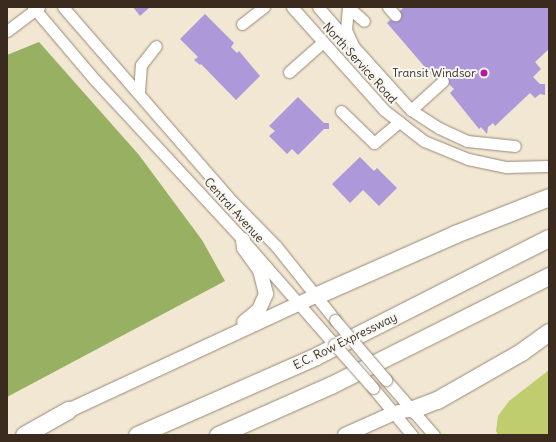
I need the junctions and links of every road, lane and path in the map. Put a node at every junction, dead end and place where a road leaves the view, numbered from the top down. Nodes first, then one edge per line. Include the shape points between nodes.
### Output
1 (63, 7) edge
2 (264, 7) edge
3 (292, 7) edge
4 (318, 7) edge
5 (348, 7) edge
6 (36, 8) edge
7 (364, 21) dead end
8 (242, 24) dead end
9 (7, 31) edge
10 (323, 42) junction
11 (156, 46) dead end
12 (354, 48) junction
13 (288, 72) dead end
14 (443, 81) dead end
15 (139, 92) junction
16 (411, 110) junction
17 (341, 111) dead end
18 (399, 122) junction
19 (515, 146) dead end
20 (549, 166) edge
21 (549, 197) edge
22 (549, 238) edge
23 (243, 240) junction
24 (549, 276) edge
25 (316, 295) junction
26 (300, 302) junction
27 (549, 332) edge
28 (217, 340) junction
29 (412, 409) junction
30 (68, 410) junction
31 (394, 414) junction
32 (15, 435) edge
33 (24, 435) edge
34 (138, 435) edge
35 (218, 435) edge
36 (345, 435) edge
37 (412, 435) edge
38 (434, 435) edge

1 - 15 street, Central Avenue
2 - 8 street
3 - 10 street, North Service Road
4 - 12 street
5 - 7 street
5 - 12 street via 346,30
6 - 9 street
6 - 23 street, Central Avenue via 94,80
10 - 13 street
10 - 18 street, North Service Road via 384,110
11 - 15 street via 141,65
12 - 16 street
14 - 16 street
15 - 25 street, Central Avenue
16 - 19 street via 467,141
17 - 18 street via 374,143
18 - 20 street, North Service Road via 424,141 468,159 507,167
21 - 25 highway via 455,234
22 - 34 highway, E.C. Row Expressway via 316,356
23 - 26 street, Central Avenue
23 - 28 main road via 244,248 260,270 266,294 259,310
24 - 35 highway via 338,381
25 - 26 main road
25 - 29 street, Central Avenue, bridge
26 - 28 main road
26 - 31 street, Central Avenue, bridge
27 - 29 highway via 521,352 450,392
28 - 30 main road
29 - 31 main road
29 - 38 street, Central Avenue
30 - 32 main road
30 - 33 highway
31 - 36 main road
31 - 37 street, Central Avenue

